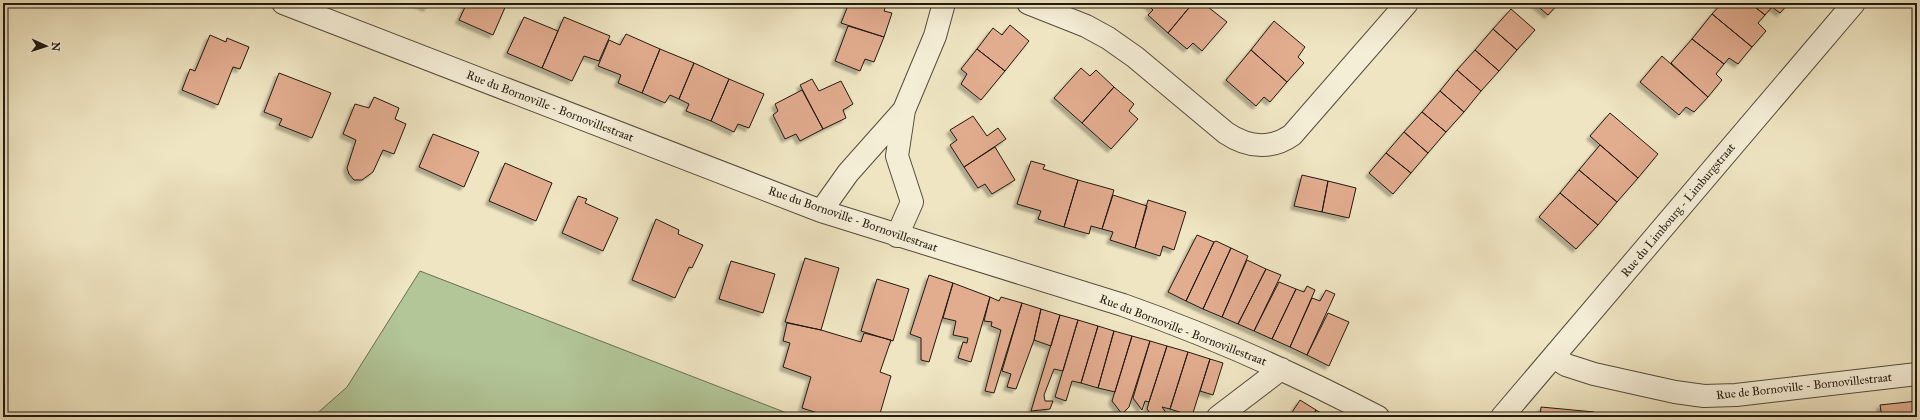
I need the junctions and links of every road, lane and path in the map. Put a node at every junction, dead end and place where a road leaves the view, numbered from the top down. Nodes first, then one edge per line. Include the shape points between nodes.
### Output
1 (283, 3) edge
2 (944, 3) edge
3 (1028, 3) edge
4 (1407, 3) edge
5 (1854, 3) edge
6 (904, 110) junction
7 (821, 211) junction
8 (897, 236) junction
9 (1554, 357) junction
10 (1281, 369) junction
11 (1917, 374) edge
12 (1218, 417) edge
13 (1378, 417) edge
14 (1502, 417) edge

1 - 7 street, Rue du Bornoville - Bornovillestraat
2 - 6 street via 935,36
3 - 4 street via 1086,26 1108,38 1135,57 1226,133 1243,142 1265,145 1278,143 1292,135
5 - 9 street, Rue du Limbourg - Limburgstraat
6 - 7 street via 848,173
6 - 8 street via 897,156 912,202
7 - 8 street, Rue du Bornoville - Bornovillestraat
8 - 10 street, Rue du Bornoville - Bornovillestraat via 1133,309
9 - 11 street, Rue de Bornoville - Bornovillestraat via 1566,365 1594,374 1704,396 1736,395
9 - 14 street, Rue du Limbourg - Limburgstraat
10 - 12 street
10 - 13 street, Rue du Bornoville - Bornovillestraat

